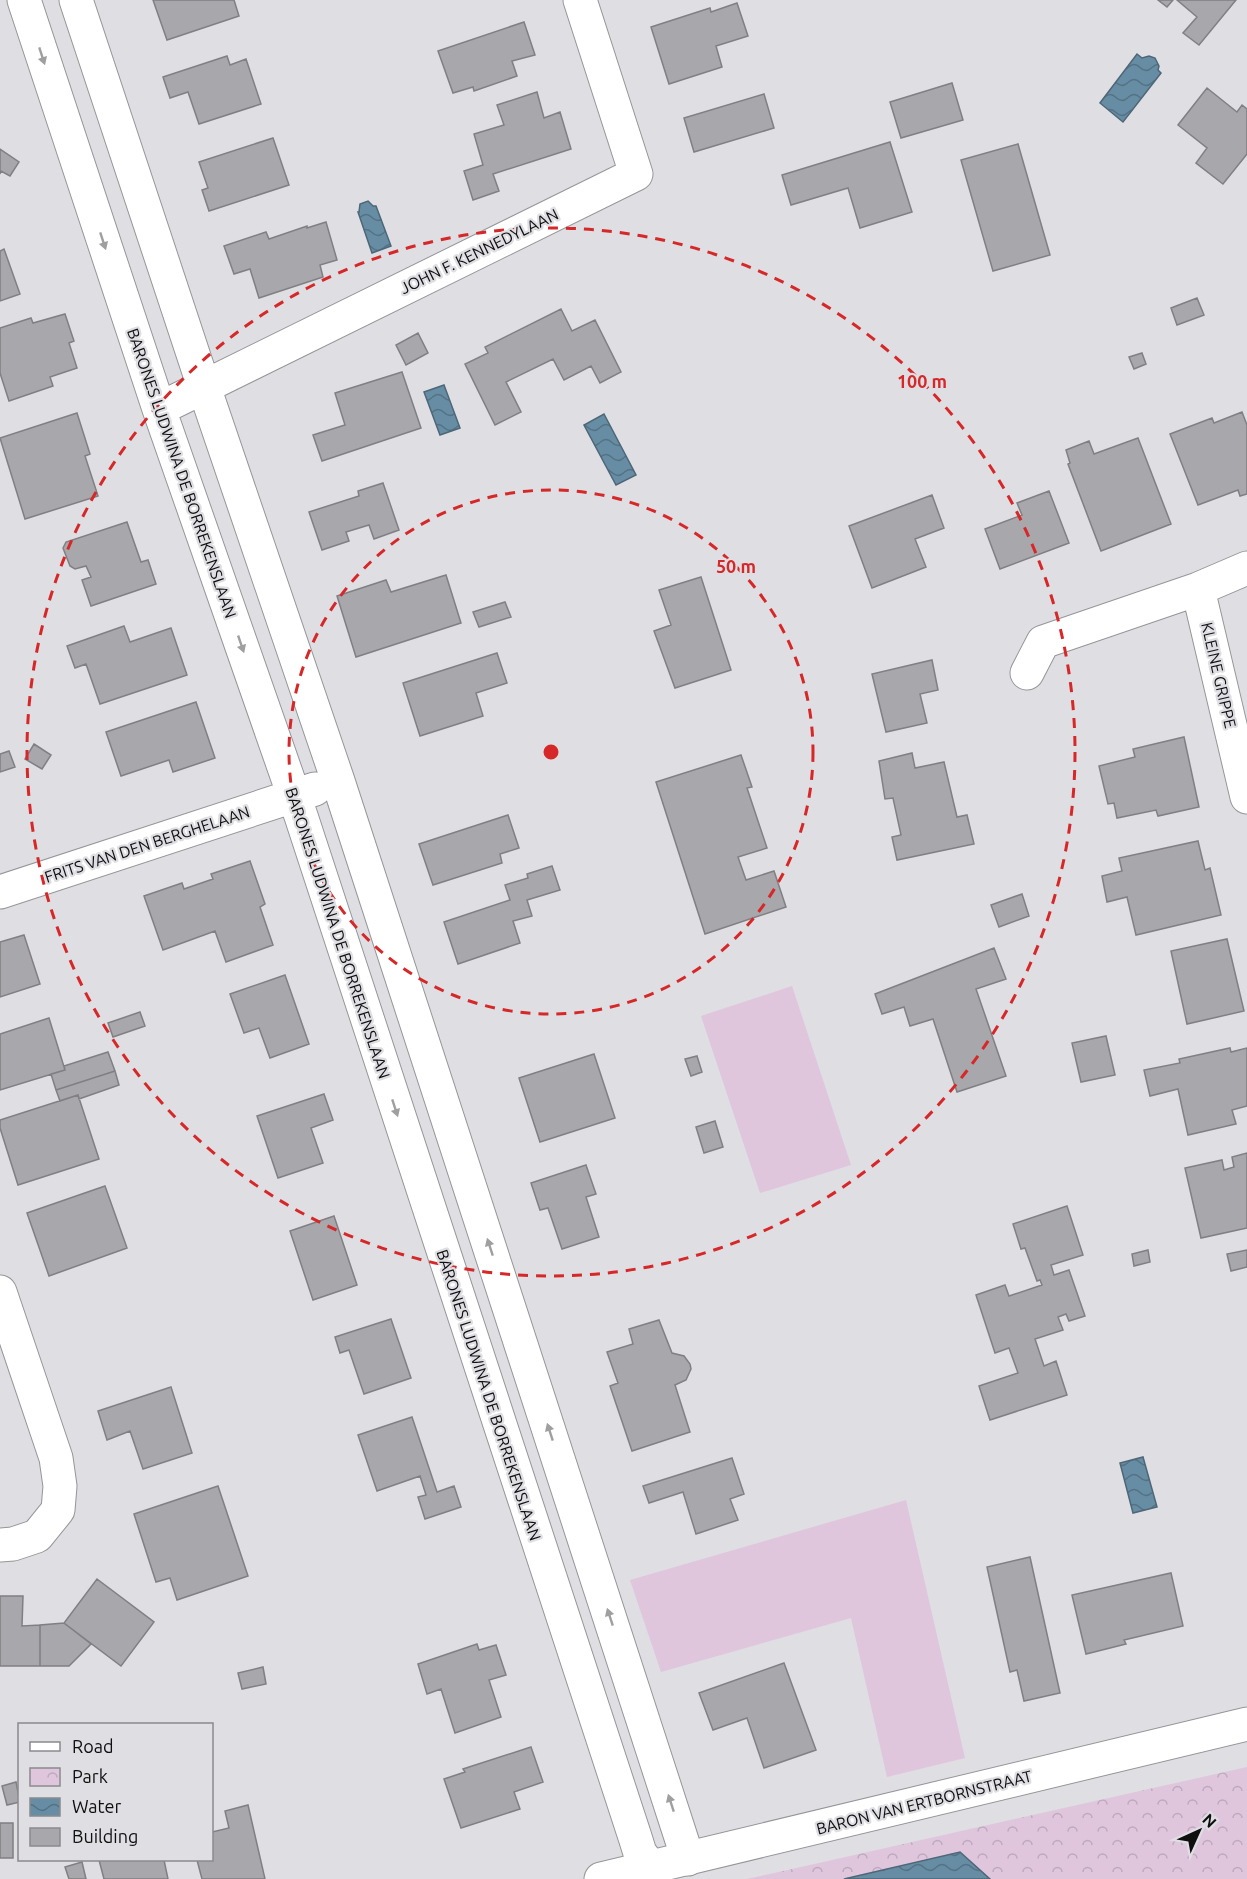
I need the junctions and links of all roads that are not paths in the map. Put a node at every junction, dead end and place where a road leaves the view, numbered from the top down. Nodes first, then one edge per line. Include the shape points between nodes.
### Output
1 (24, 0) edge
2 (76, 0) edge
3 (580, 0) edge
4 (204, 387) junction
5 (159, 409) junction
6 (1247, 568) edge
7 (1198, 589) junction
8 (1026, 673) dead end
9 (338, 781) junction
10 (294, 795) junction
11 (1247, 797) edge
12 (0, 892) edge
13 (0, 1292) edge
14 (0, 1545) edge
15 (1247, 1724) edge
16 (688, 1859) junction
17 (650, 1866) junction
18 (602, 1879) edge

1 -> 5 street, BARONES LUDWINA DE BORREKENSLAAN
2 - 4 street
3 - 4 street, JOHN F. KENNEDYLAAN via 636,174
4 - 5 street, JOHN F. KENNEDYLAAN
4 - 9 street
5 -> 10 street, BARONES LUDWINA DE BORREKENSLAAN
6 - 7 street
7 - 8 street via 1043,642
7 - 11 street, KLEINE GRIPPE
9 - 10 street, FRITS VAN DEN BERGHELAAN
16 -> 9 street
10 - 12 street, FRITS VAN DEN BERGHELAAN
10 -> 17 street, BARONES LUDWINA DE BORREKENSLAAN via 627,1814 640,1853
13 - 14 street via 56,1458 60,1486 58,1510 37,1536
15 - 16 street, BARON VAN ERTBORNSTRAAT
16 - 17 street, BARON VAN ERTBORNSTRAAT
17 - 18 street, BARON VAN ERTBORNSTRAAT

